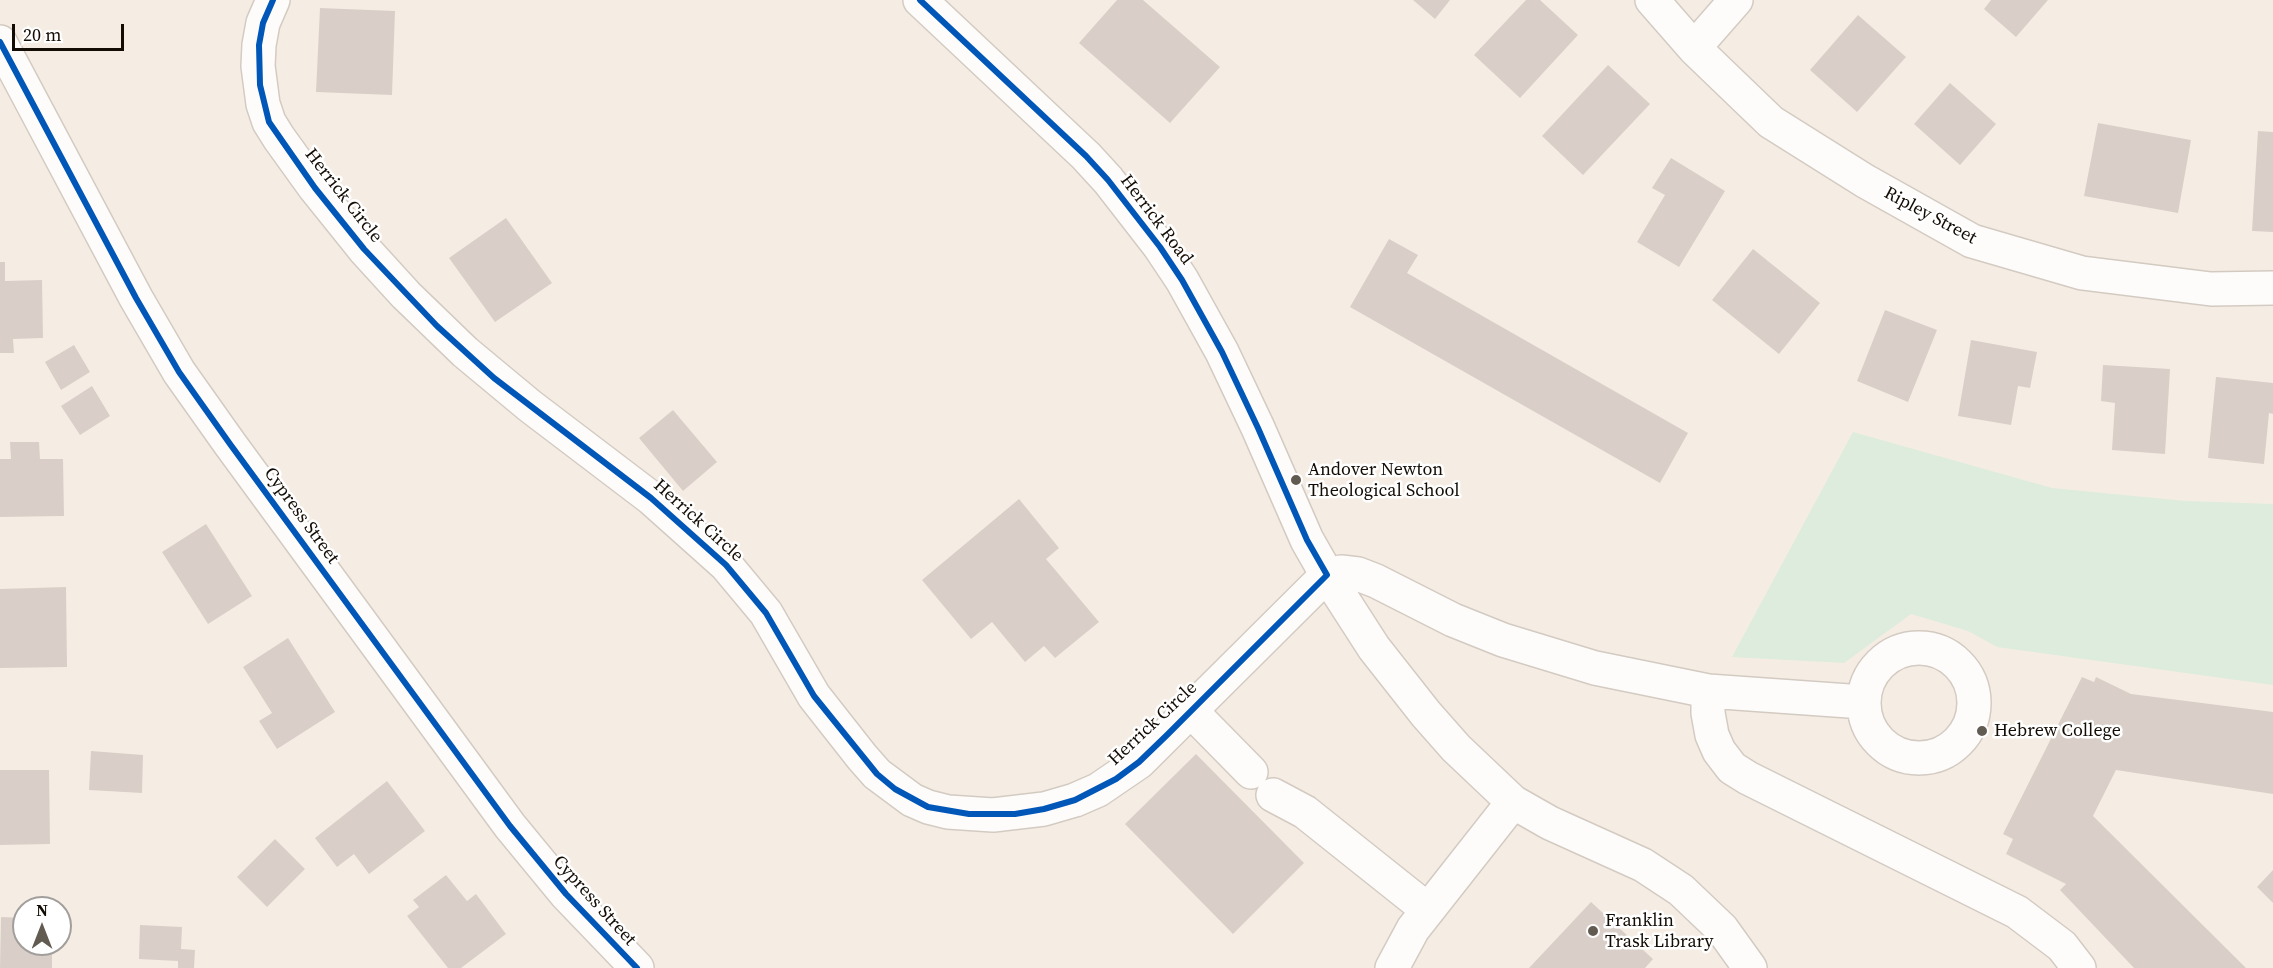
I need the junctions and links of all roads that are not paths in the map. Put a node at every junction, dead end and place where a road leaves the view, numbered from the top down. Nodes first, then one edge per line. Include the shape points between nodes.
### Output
1 (273, 0) edge
2 (920, 0) edge
3 (1652, 0) edge
4 (1736, 0) edge
5 (0, 42) edge
6 (1694, 48) junction
7 (8, 74) edge
8 (2273, 288) edge
9 (1327, 575) junction
10 (1708, 691) junction
11 (1863, 702) dead end
12 (1191, 711) junction
13 (1513, 802) junction
14 (1428, 910) junction
15 (637, 968) edge
16 (1392, 968) edge
17 (1750, 968) edge
18 (2079, 968) edge

1 - 12 street, Herrick Circle via 259,45 263,104 269,122 315,188 364,249 437,326 521,399 651,498 726,566 766,613 814,696 862,757 895,789 928,807 948,812 993,815 1044,809 1075,800 1116,779
2 - 9 street, Herrick Road via 1086,156 1160,247 1226,361 1307,540
3 - 6 street, Ripley Street
4 - 6 street
5 - 7 street, Cypress Street
6 - 8 street, Ripley Street via 1771,122 1865,182 1972,241 2082,273 2211,289
7 - 15 street, Cypress Street via 179,372 510,826 566,894
9 - 10 street via 1358,574 1453,620 1548,654 1595,668
9 - 12 street, Herrick Circle
9 - 13 street, Herrick Road via 1374,648 1426,714
10 - 11 street
10 - 18 street via 1712,735 1732,768 2017,912 2062,946
12 - 14 street via 1262,784 1305,812
13 - 14 street
13 - 17 street, Herrick Road via 1662,876 1722,929
14 - 16 street via 1407,938

